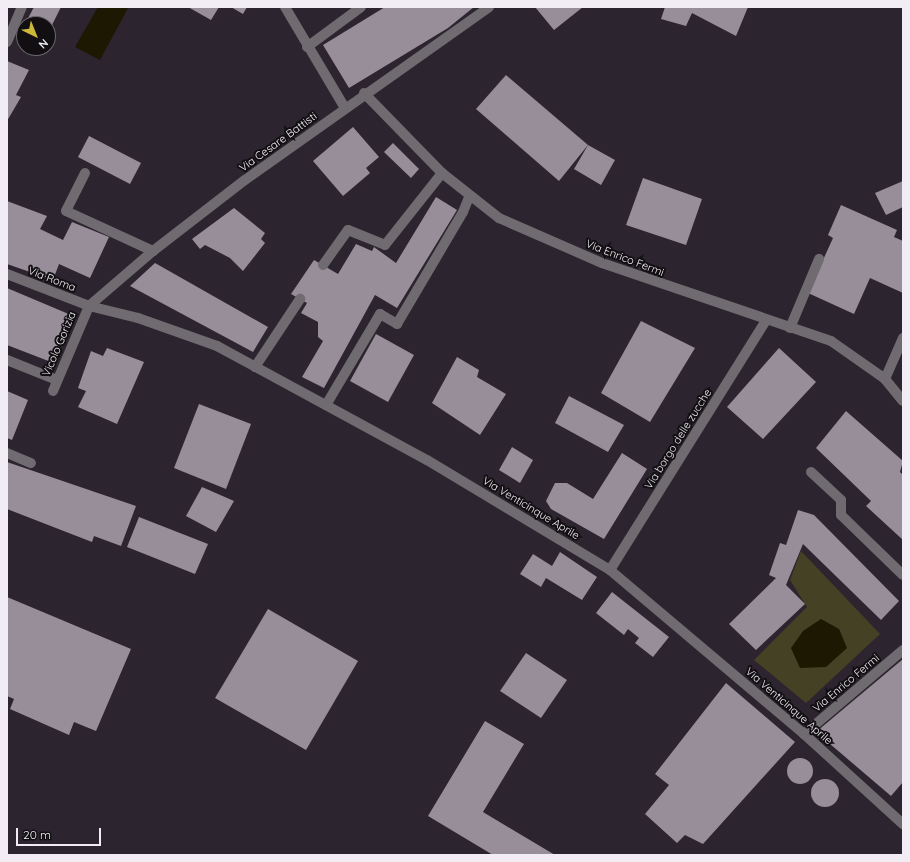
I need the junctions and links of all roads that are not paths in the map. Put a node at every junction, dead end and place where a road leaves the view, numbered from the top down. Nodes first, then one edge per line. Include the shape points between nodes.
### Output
1 (22, 7) edge
2 (285, 7) edge
3 (361, 7) edge
4 (488, 7) edge
5 (7, 42) edge
6 (307, 47) junction
7 (364, 93) junction
8 (345, 108) junction
9 (85, 173) dead end
10 (442, 173) junction
11 (470, 195) junction
12 (153, 251) junction
13 (819, 259) dead end
14 (323, 265) dead end
15 (7, 274) edge
16 (300, 299) dead end
17 (88, 306) junction
18 (766, 320) junction
19 (790, 328) junction
20 (903, 338) edge
21 (7, 360) edge
22 (255, 367) junction
23 (885, 379) junction
24 (57, 380) junction
25 (53, 391) dead end
26 (903, 401) edge
27 (326, 405) junction
28 (7, 453) edge
29 (31, 463) dead end
30 (811, 472) dead end
31 (610, 570) junction
32 (903, 575) edge
33 (903, 650) edge
34 (804, 734) junction
35 (903, 824) edge

1 - 5 street
2 - 6 street
3 - 6 street
4 - 7 street, Via Cesare Battisti
6 - 8 street
7 - 8 street, Via Cesare Battisti
7 - 10 street, Via Enrico Fermi
8 - 12 street, Via Cesare Battisti
9 - 12 street via 66,211
10 - 11 street, Via Enrico Fermi
10 - 14 street via 385,245 348,230
11 - 18 street, Via Enrico Fermi via 499,218 602,263
11 - 27 street via 463,212 397,324 380,314
12 - 17 street, Via Cesare Battisti
13 - 19 street
15 - 17 street, Via Roma
16 - 22 street
17 - 22 street, Via Venticinque Aprile via 138,318 210,343
17 - 24 street, Vicolo Gorizia
18 - 19 street, Via Enrico Fermi
18 - 31 street, Via borgo delle zucche
19 - 23 street, Via Enrico Fermi via 831,341
20 - 23 street
21 - 24 street
22 - 27 street, Via Venticinque Aprile
23 - 26 street, Via Enrico Fermi
24 - 25 street, Vicolo Gorizia
27 - 31 street, Via Venticinque Aprile via 427,460
28 - 29 street
30 - 32 street via 841,500 841,515
31 - 34 street, Via Venticinque Aprile
33 - 34 street, Via Enrico Fermi
34 - 35 street, Via Venticinque Aprile

